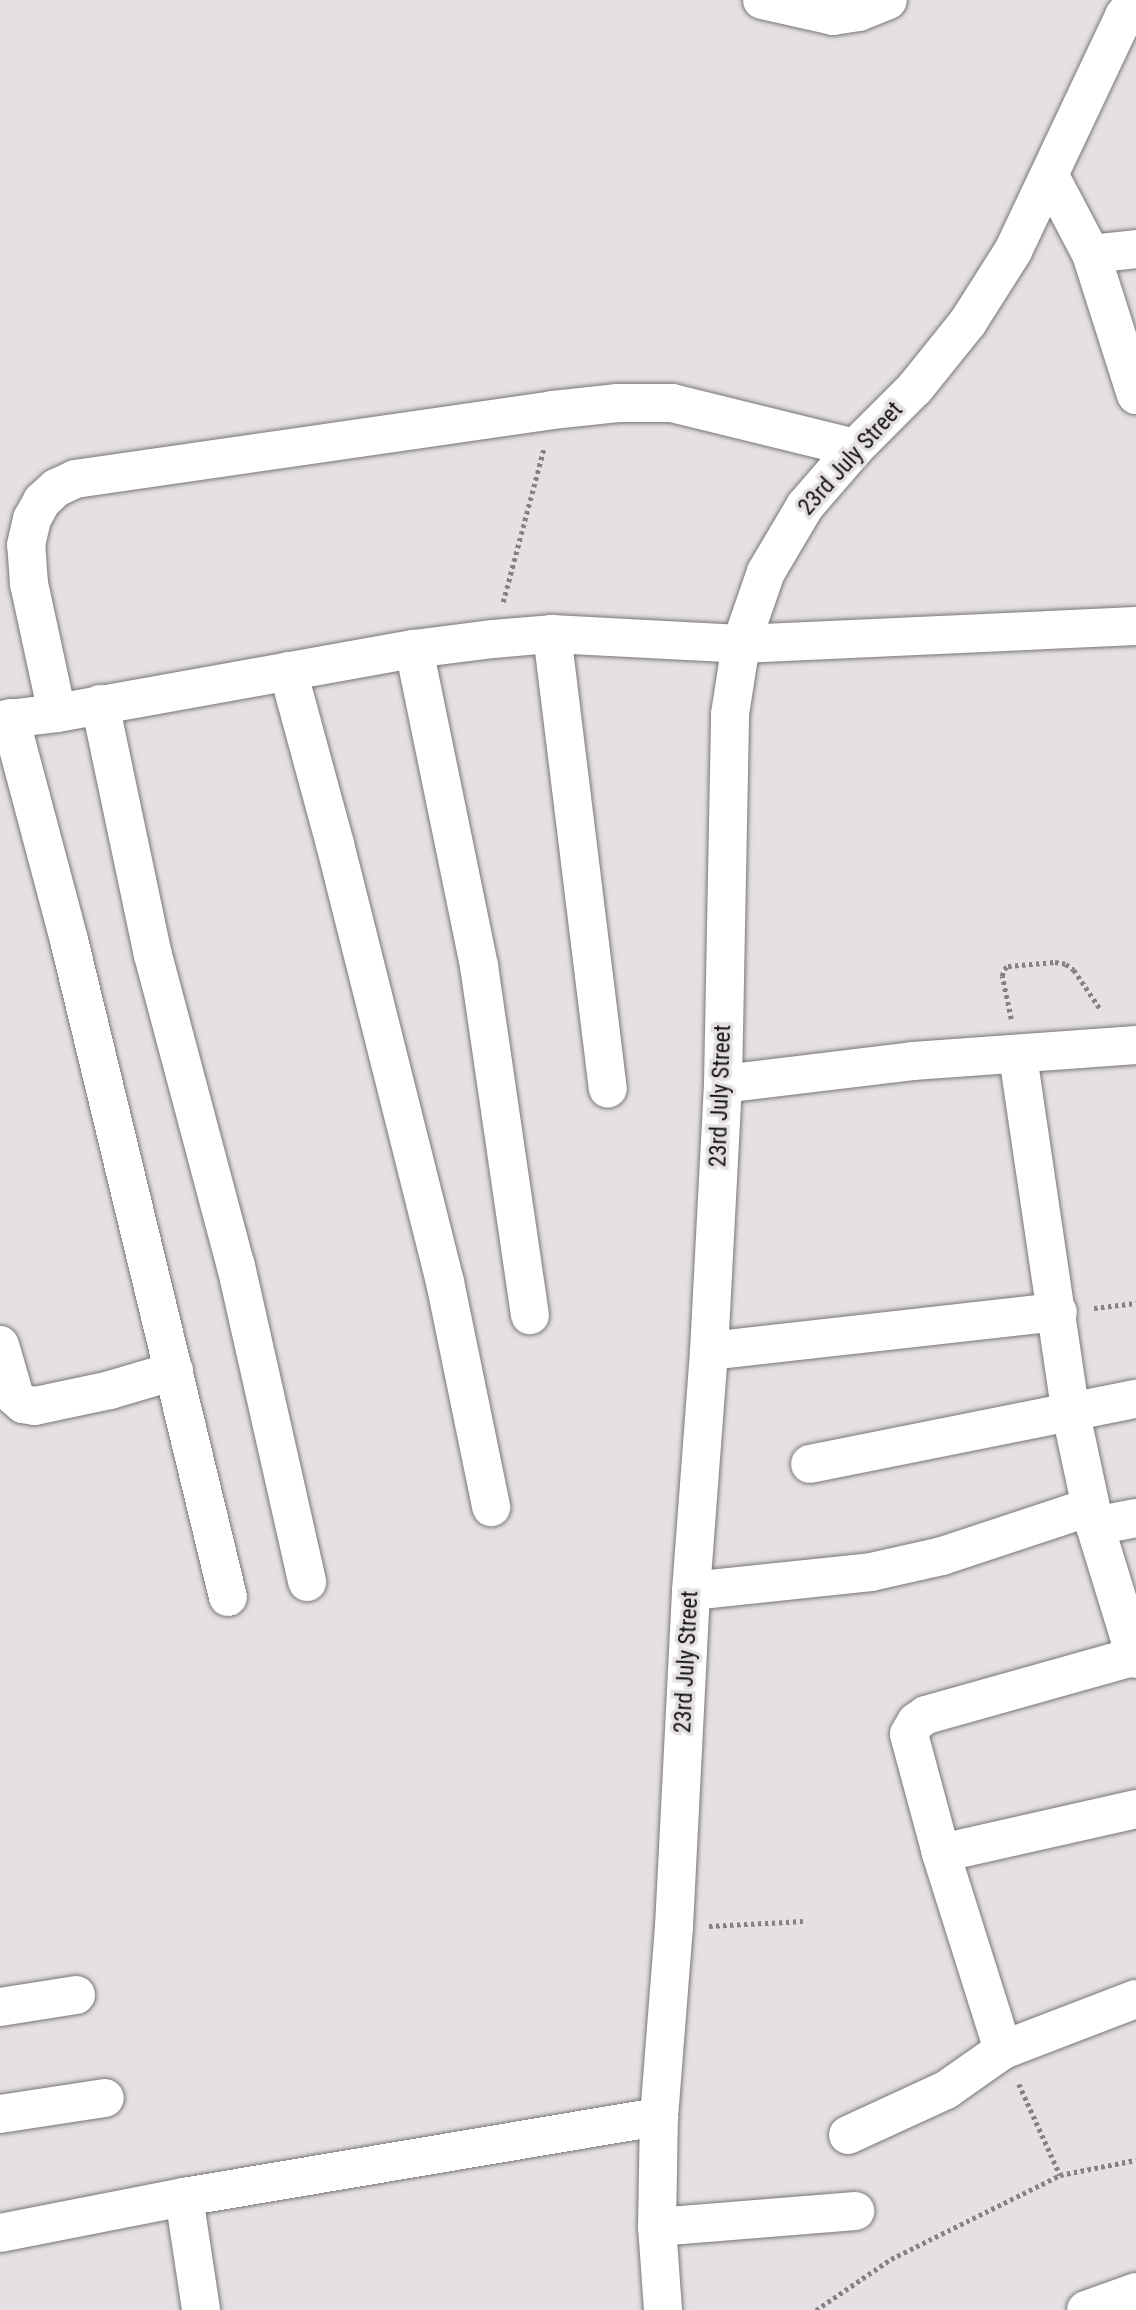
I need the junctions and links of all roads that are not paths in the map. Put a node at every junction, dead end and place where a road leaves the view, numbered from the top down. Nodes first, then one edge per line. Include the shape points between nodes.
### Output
1 (762, 0) edge
2 (888, 0) edge
3 (1125, 5) edge
4 (1050, 176) junction
5 (1136, 249) edge
6 (1091, 254) junction
7 (1136, 395) edge
8 (855, 448) junction
9 (1136, 626) edge
10 (552, 634) junction
11 (741, 645) junction
12 (414, 649) junction
13 (288, 671) junction
14 (100, 704) junction
15 (57, 713) junction
16 (5, 719) edge
17 (1131, 1045) edge
18 (1018, 1056) junction
19 (723, 1083) junction
20 (608, 1089) dead end
21 (1058, 1312) junction
22 (530, 1315) dead end
23 (0, 1345) edge
24 (709, 1351) junction
25 (174, 1371) junction
26 (1136, 1399) edge
27 (1071, 1414) junction
28 (810, 1464) dead end
29 (491, 1507) dead end
30 (1093, 1517) junction
31 (1136, 1518) edge
32 (307, 1582) dead end
33 (691, 1591) junction
34 (228, 1597) dead end
35 (1136, 1657) edge
36 (1136, 1809) edge
37 (941, 1853) junction
38 (76, 1995) dead end
39 (1136, 1999) edge
40 (0, 2007) edge
41 (1003, 2050) junction
42 (105, 2098) dead end
43 (0, 2113) edge
44 (659, 2117) junction
45 (848, 2135) dead end
46 (184, 2197) junction
47 (855, 2211) dead end
48 (657, 2227) junction
49 (0, 2233) edge
50 (1136, 2292) edge
51 (201, 2310) edge
52 (663, 2310) edge
53 (1086, 2310) edge

1 - 2 street via 833,16
3 - 4 street, 23rd July Street
4 - 6 street
4 - 8 street, 23rd July Street via 1013,251 968,322 915,388
5 - 6 street
6 - 7 street
8 - 11 street, 23rd July Street via 805,506 766,572
8 - 15 street via 672,403 618,403 75,479 42,501 26,545 29,584
9 - 11 street
10 - 11 street
10 - 12 street
10 - 20 street
11 - 19 street, 23rd July Street via 730,714
12 - 13 street
12 - 22 street via 479,966
13 - 14 street
13 - 29 street via 445,1282
14 - 15 street
14 - 32 street via 153,955 236,1266
15 - 16 street
16 - 25 street via 69,940
17 - 18 street
18 - 19 street via 913,1061
18 - 21 street
19 - 24 street, 23rd July Street
21 - 24 street
21 - 27 street
23 - 25 street via 15,1397 35,1406
24 - 33 street, 23rd July Street
25 - 34 street
26 - 27 street
27 - 28 street
27 - 30 street
30 - 31 street
30 - 33 street via 871,1572
30 - 35 street
33 - 44 street, 23rd July Street
35 - 37 street via 939,1711 916,1722 909,1734
36 - 37 street
37 - 41 street
38 - 40 street
39 - 41 street
41 - 45 street via 946,2090
42 - 43 street
44 - 46 street
44 - 48 street, 23rd July Street
46 - 49 street
46 - 51 street
47 - 48 street
48 - 52 street, 23rd July Street
50 - 53 street

